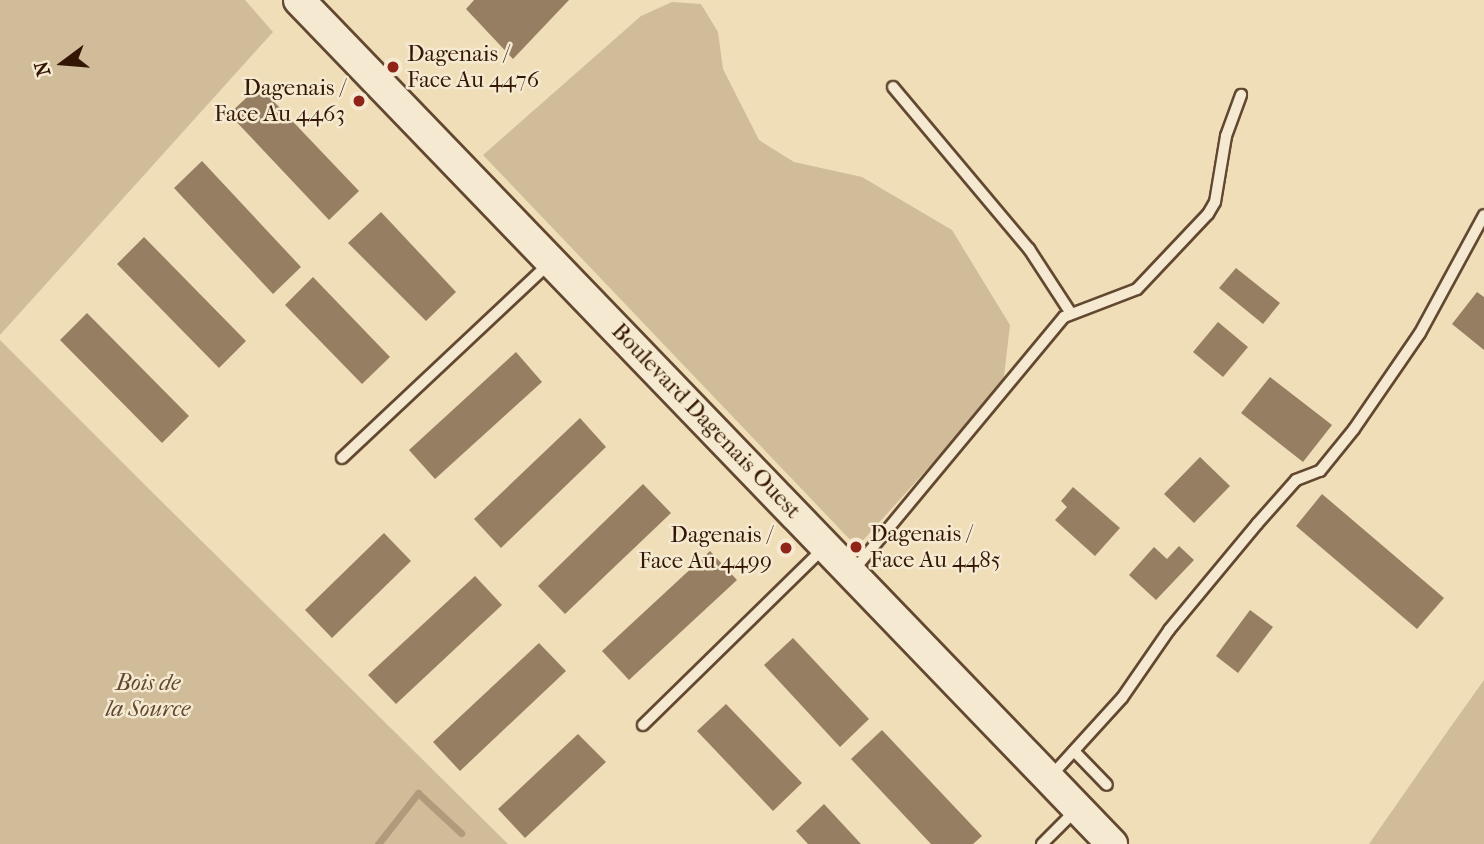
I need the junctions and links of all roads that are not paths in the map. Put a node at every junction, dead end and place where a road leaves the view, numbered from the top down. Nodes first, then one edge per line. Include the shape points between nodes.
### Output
1 (299, 0) edge
2 (893, 87) dead end
3 (1241, 95) dead end
4 (1484, 215) edge
5 (552, 261) junction
6 (1070, 312) junction
7 (342, 458) dead end
8 (826, 546) junction
9 (852, 572) junction
10 (643, 725) dead end
11 (1074, 751) junction
12 (1048, 779) junction
13 (1107, 785) dead end
14 (1077, 809) junction
15 (1042, 844) edge
16 (1112, 844) edge

1 - 5 main road, Boulevard Dagenais Ouest
2 - 6 lane via 1028,249
3 - 6 lane via 1226,136 1215,202 1208,214 1137,289 1102,305
4 - 11 lane via 1420,333 1354,429 1320,471 1296,480 1265,515 1169,630 1122,698
5 - 7 lane
5 - 8 main road, Boulevard Dagenais Ouest
6 - 9 lane
8 - 9 main road, Boulevard Dagenais Ouest
8 - 10 lane
9 - 12 main road, Boulevard Dagenais Ouest
11 - 12 lane
11 - 13 lane
12 - 14 main road, Boulevard Dagenais Ouest
14 - 15 lane
14 - 16 main road, Boulevard Dagenais Ouest

